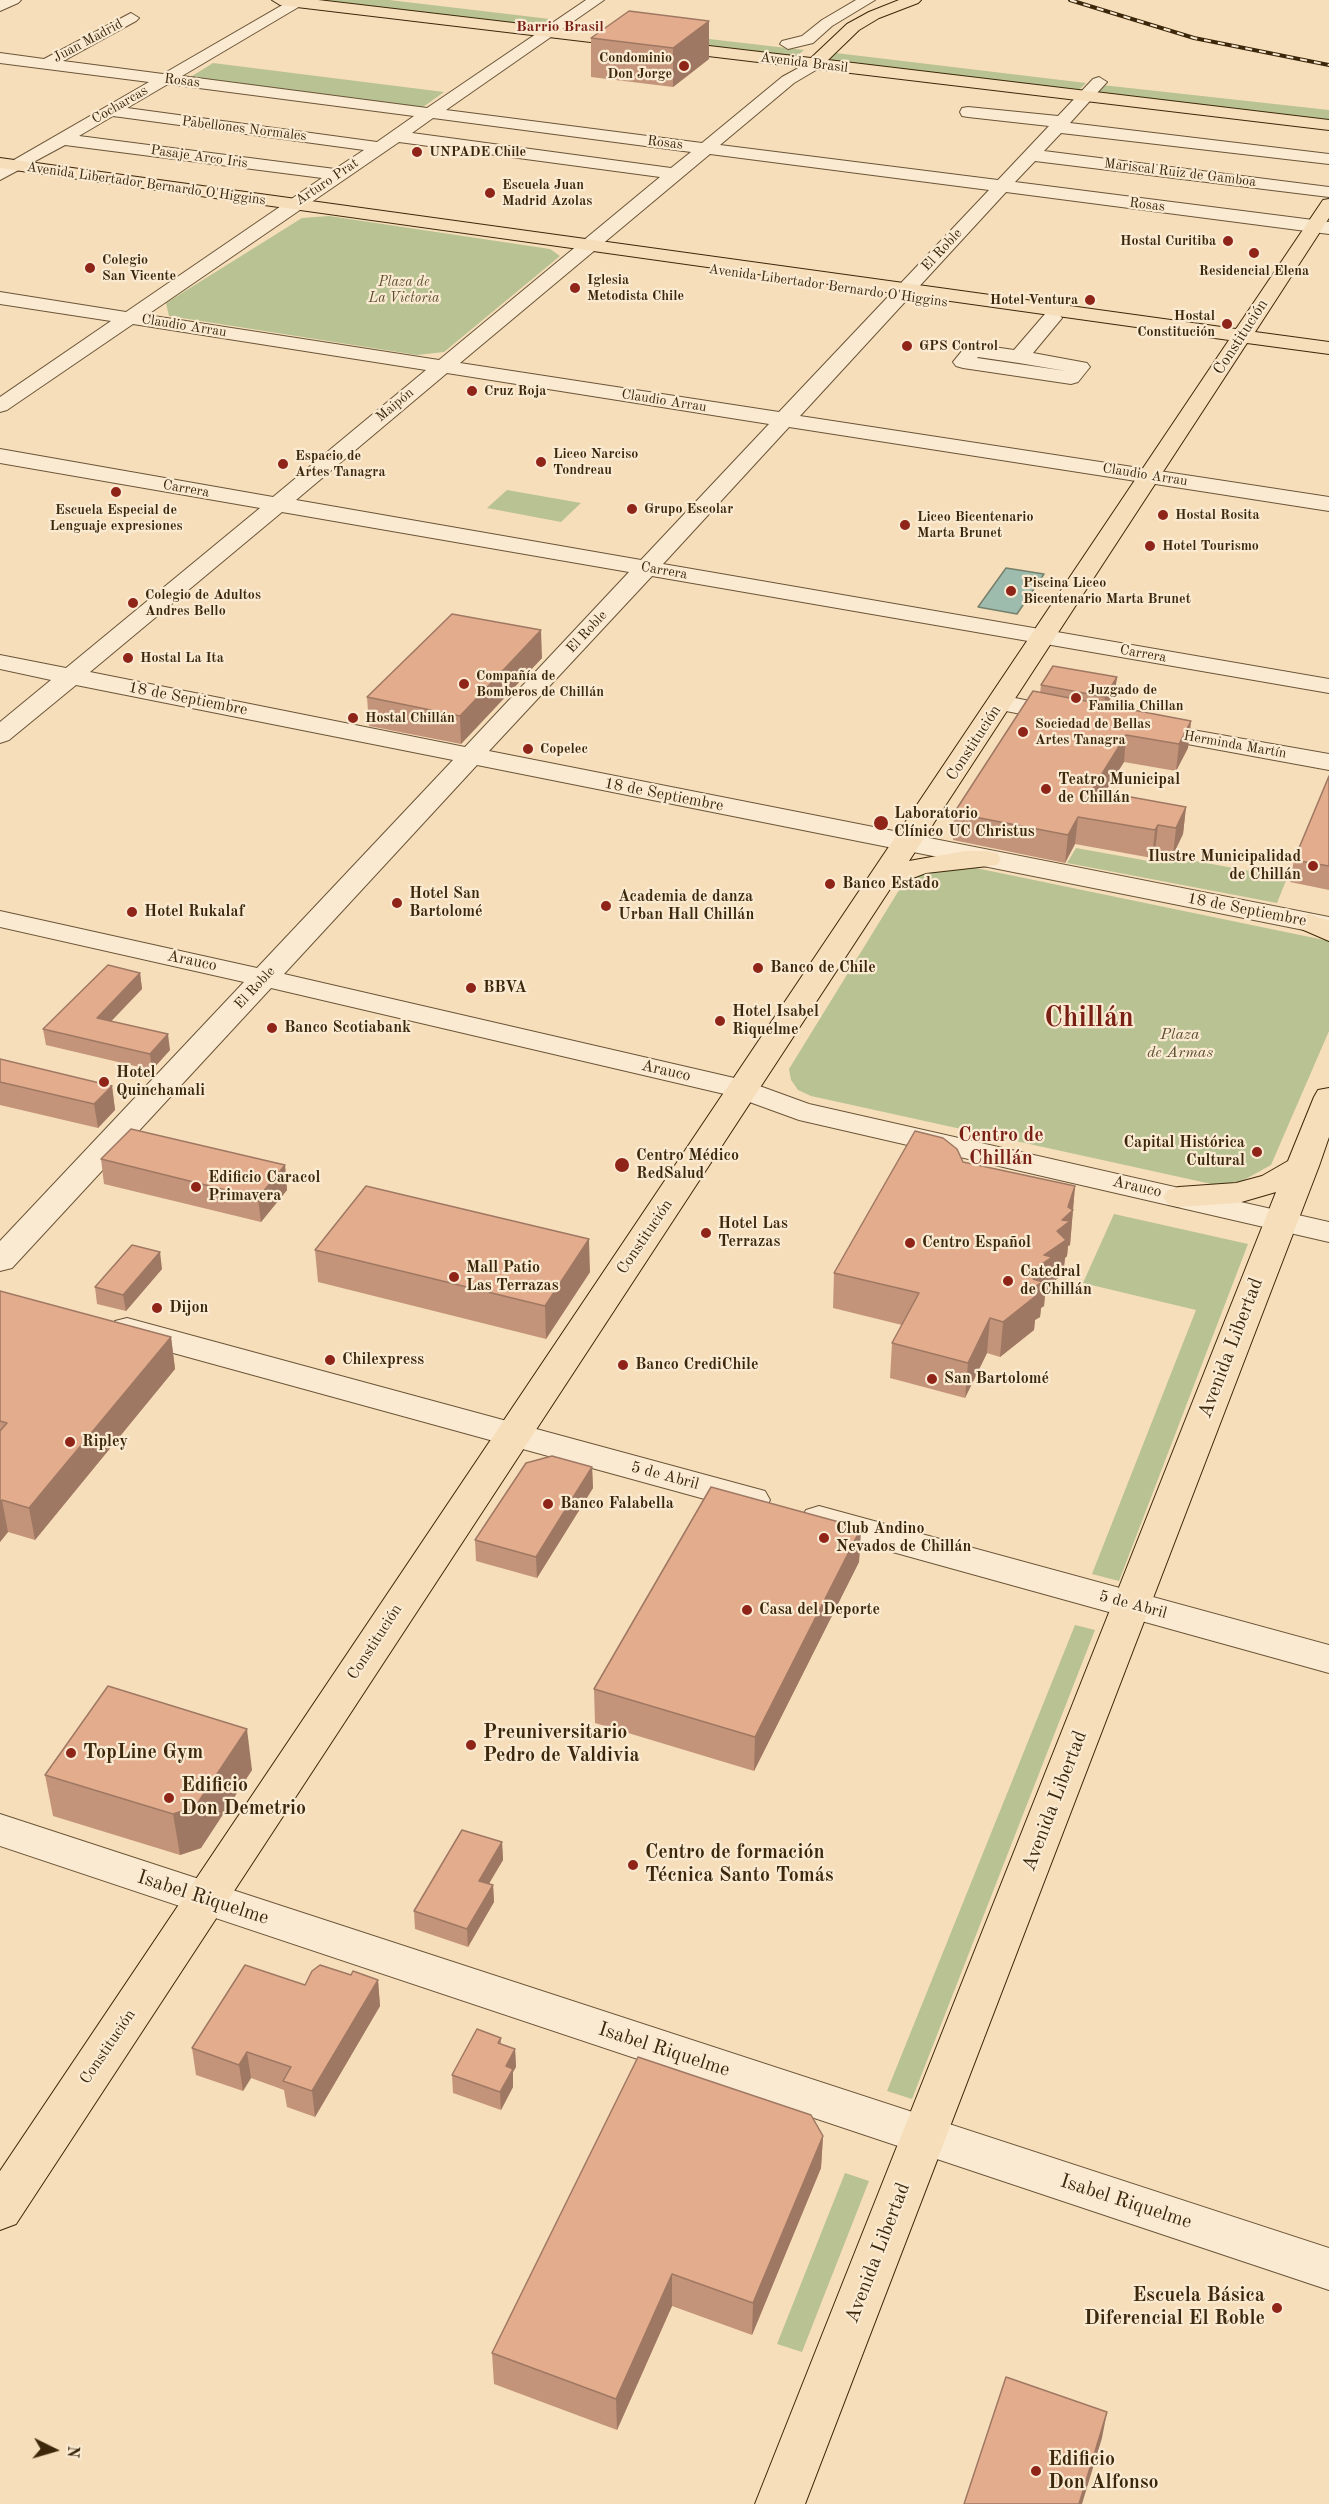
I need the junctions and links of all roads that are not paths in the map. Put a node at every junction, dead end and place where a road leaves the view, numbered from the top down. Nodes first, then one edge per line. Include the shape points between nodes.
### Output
1 (13, 0) edge
2 (280, 0) edge
3 (596, 0) edge
4 (867, 0) edge
5 (913, 0) edge
6 (300, 1) edge
7 (0, 6) edge
8 (131, 18) dead end
9 (568, 18) junction
10 (834, 20) junction
11 (591, 21) dead end
12 (547, 24) junction
13 (736, 38) dead end
14 (767, 42) dead end
15 (788, 44) junction
16 (810, 47) junction
17 (828, 50) junction
18 (704, 51) junction
19 (0, 58) edge
20 (46, 64) junction
21 (802, 68) junction
22 (1017, 72) junction
23 (165, 79) junction
24 (1099, 82) junction
25 (999, 86) junction
26 (1168, 89) dead end
27 (1086, 96) junction
28 (110, 111) junction
29 (968, 112) dead end
30 (429, 113) junction
31 (169, 119) junction
32 (1060, 124) junction
33 (1329, 125) edge
34 (550, 128) junction
35 (395, 136) junction
36 (62, 139) junction
37 (121, 147) junction
38 (379, 147) junction
39 (705, 148) junction
40 (518, 153) junction
41 (1031, 155) junction
42 (1329, 159) edge
43 (499, 167) dead end
44 (5, 168) edge
45 (675, 174) junction
46 (337, 175) junction
47 (1002, 186) junction
48 (1329, 192) edge
49 (1329, 204) edge
50 (293, 205) junction
51 (1322, 227) edge
52 (585, 249) junction
53 (903, 293) junction
54 (0, 298) edge
55 (129, 318) junction
56 (1052, 318) junction
57 (1240, 340) junction
58 (1329, 348) edge
59 (1020, 357) dead end
60 (1329, 357) edge
61 (442, 366) junction
62 (0, 406) edge
63 (785, 419) junction
64 (0, 456) edge
65 (1150, 476) junction
66 (276, 504) junction
67 (1329, 504) edge
68 (646, 568) junction
69 (1044, 637) junction
70 (0, 662) edge
71 (71, 676) junction
72 (1329, 686) edge
73 (1000, 703) junction
74 (1093, 720) edge
75 (1127, 726) edge
76 (0, 735) edge
77 (471, 756) junction
78 (1329, 762) edge
79 (908, 844) junction
80 (987, 859) junction
81 (883, 880) junction
82 (0, 919) edge
83 (1322, 927) edge
84 (265, 978) junction
85 (743, 1089) junction
86 (1329, 1097) edge
87 (1303, 1166) junction
88 (1179, 1197) junction
89 (1281, 1221) junction
90 (1329, 1232) edge
91 (0, 1261) edge
92 (102, 1322) edge
93 (513, 1435) junction
94 (1131, 1605) junction
95 (1329, 1659) edge
96 (0, 1830) edge
97 (207, 1900) junction
98 (924, 2135) junction
99 (0, 2210) edge
100 (1329, 2269) edge
101 (780, 2504) edge

1 - 7 street
2 - 6 main road, Avenida Brasil
3 - 9 street, Arturo Prat
4 - 10 street
5 - 17 main road, Maipón via 863,21
6 - 12 main road, Avenida Brasil
6 - 23 street, Cocharcas
8 - 20 street, Juan Madrid
9 - 11 main road
9 - 12 street, Arturo Prat
10 - 15 street via 807,40
10 - 16 street, Maipón
12 - 18 main road, Avenida Brasil
12 - 30 street, Arturo Prat
13 - 18 main road via 706,42 701,46
14 - 15 main road, Avenida Brasil
15 - 16 main road, Avenida Brasil
16 - 17 main road, Avenida Brasil
16 - 21 street, Maipón
17 - 21 main road, Maipón
17 - 22 main road, Avenida Brasil
18 - 21 main road, Avenida Brasil
19 - 20 street, Rosas
20 - 23 street, Rosas
21 - 25 main road, Avenida Brasil
21 - 39 street, Maipón
22 - 24 main road, Avenida Brasil
22 - 25 main road via 1019,79
23 - 28 street, Cocharcas
23 - 30 street, Rosas
24 - 26 main road, Avenida Brasil
24 - 27 street, El Roble
25 - 27 main road, Avenida Brasil
27 - 32 street, El Roble
27 - 33 main road, Avenida Brasil
28 - 31 street, Pabellones Normales
28 - 36 street, Cocharcas
29 - 32 street
30 - 34 street, Rosas
30 - 35 street, Arturo Prat
31 - 37 street
31 - 38 street, Pabellones Normales
32 - 41 street, El Roble
32 - 42 street
34 - 39 street, Rosas
34 - 40 street
35 - 38 street, Arturo Prat
35 - 40 street
36 - 37 street, Pasaje Arco Iris
36 - 44 street, Cocharcas
37 - 46 street, Pasaje Arco Iris
38 - 46 street, Arturo Prat
39 - 45 street, Maipón
39 - 47 street, Rosas
40 - 43 street
40 - 45 street
41 - 47 street, El Roble
41 - 48 street, Mariscal Ruiz de Gamboa
44 - 50 main road, Avenida Libertador Bernardo O'Higgins
45 - 52 street, Maipón
46 - 50 street, Arturo Prat
47 - 51 street, Rosas
47 - 53 street, El Roble
49 - 51 main road, Constitución
50 - 52 main road, Avenida Libertador Bernardo O'Higgins via 309,211
50 - 55 street, Arturo Prat
51 - 57 main road, Constitución
52 - 53 main road, Avenida Libertador Bernardo O'Higgins
52 - 61 street, Maipón
53 - 56 main road, Avenida Libertador Bernardo O'Higgins
53 - 57 main road, Avenida Libertador Bernardo O'Higgins
53 - 63 street, El Roble
54 - 55 street, Claudio Arrau
55 - 61 street, Claudio Arrau
55 - 62 street, Arturo Prat
56 - 57 main road, Avenida Libertador Bernardo O'Higgins
56 - 59 street
57 - 58 main road, Avenida Libertador Bernardo O'Higgins
57 - 60 main road, Avenida Libertador Bernardo O'Higgins
57 - 65 main road, Constitución
61 - 63 street, Claudio Arrau
61 - 66 street, Maipón
63 - 65 street, Claudio Arrau
63 - 68 street, El Roble
64 - 66 street, Carrera
65 - 67 street, Claudio Arrau
65 - 69 main road, Constitución
66 - 68 street, Carrera
66 - 71 street, Maipón
68 - 69 street, Carrera
68 - 77 street, El Roble
69 - 72 street, Carrera
69 - 73 main road, Constitución
70 - 71 street, 18 de Septiembre
71 - 76 street, Maipón
71 - 77 street, 18 de Septiembre
73 - 74 street
73 - 79 main road, Constitución
75 - 78 street, Herminda Martín
77 - 79 street, 18 de Septiembre
77 - 84 street, El Roble
79 - 80 street, 18 de Septiembre
79 - 81 main road, Constitución
80 - 81 main road via 923,865
80 - 83 street, 18 de Septiembre
81 - 85 main road, Constitución
82 - 84 street, Arauco
84 - 85 street, Arauco
84 - 91 street, El Roble
85 - 88 street, Arauco via 800,1111
85 - 93 main road, Constitución
86 - 87 main road, Avenida Libertad
87 - 88 main road via 1273,1183 1238,1193
87 - 89 main road, Avenida Libertad
88 - 89 street, Arauco
89 - 90 street, Arauco
89 - 94 main road, Avenida Libertad
92 - 93 street, 5 de Abril
93 - 94 street, 5 de Abril
93 - 97 main road, Constitución
94 - 95 street, 5 de Abril
94 - 98 main road, Avenida Libertad
96 - 97 street, Isabel Riquelme
97 - 98 street, Isabel Riquelme
97 - 99 main road, Constitución
98 - 100 street, Isabel Riquelme
98 - 101 main road, Avenida Libertad

